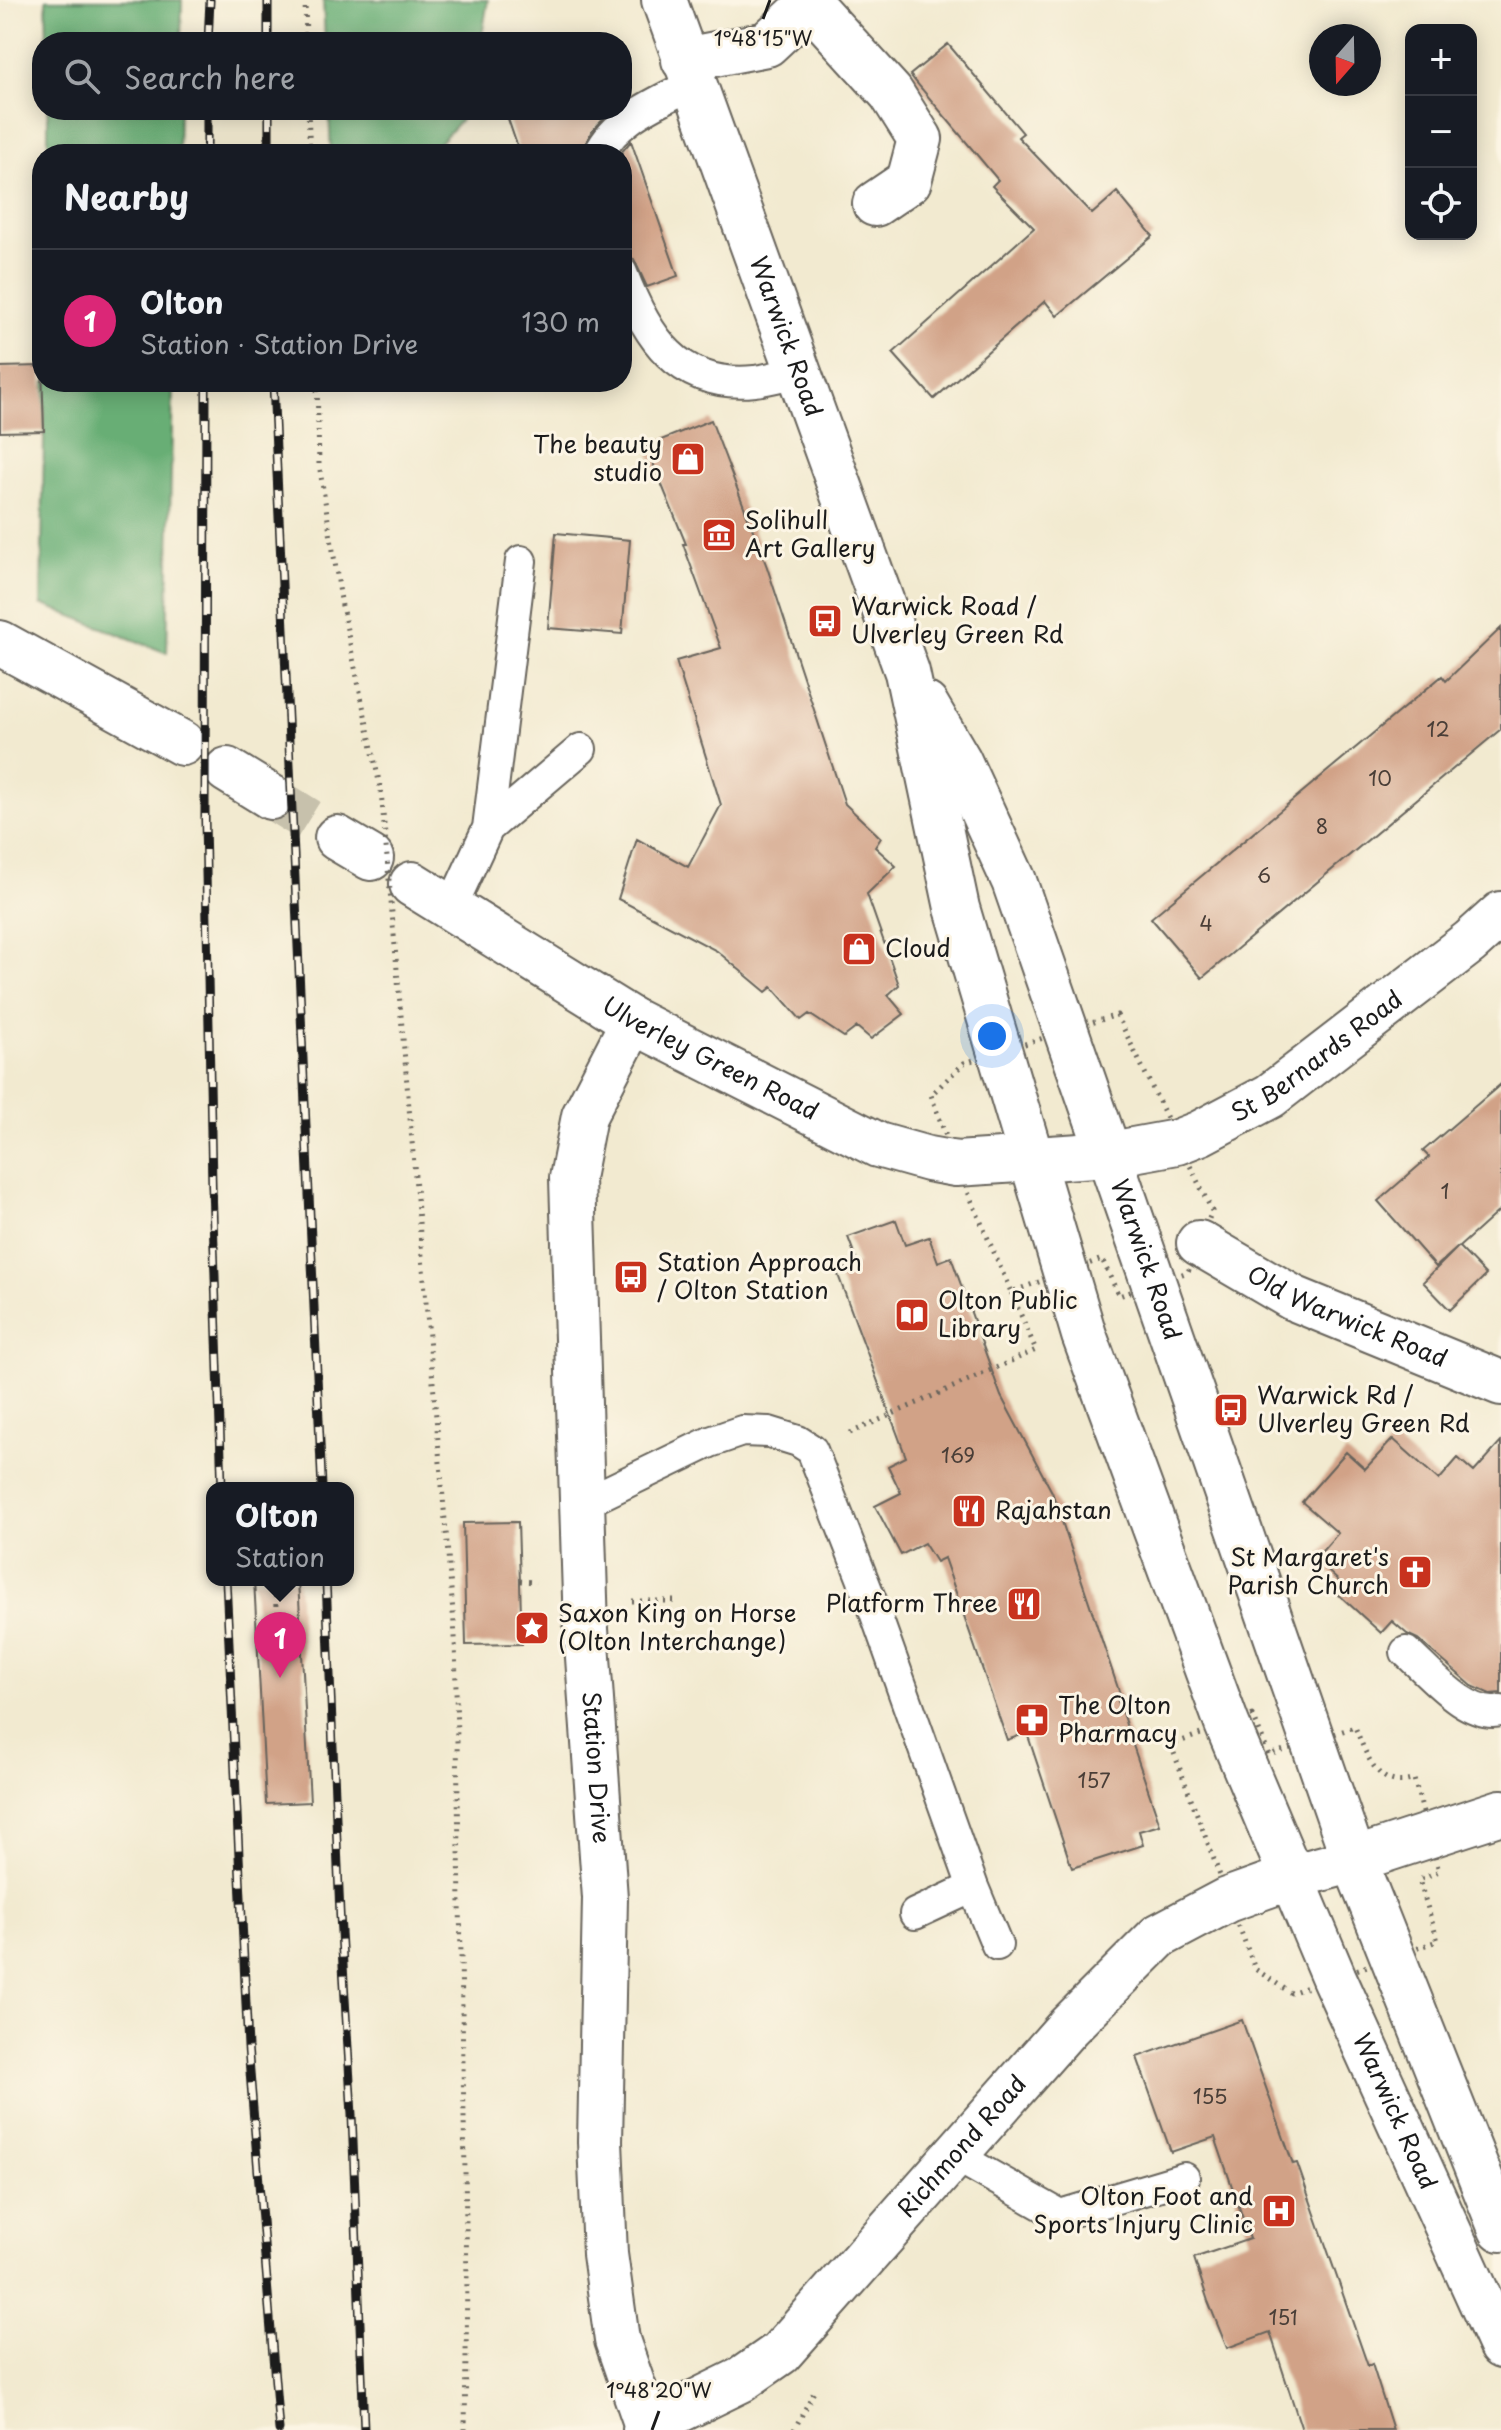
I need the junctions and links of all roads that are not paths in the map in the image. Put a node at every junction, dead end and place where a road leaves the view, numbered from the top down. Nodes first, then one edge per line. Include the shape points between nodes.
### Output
1 (664, 0) edge
2 (812, 2) edge
3 (689, 72) junction
4 (632, 118) edge
5 (629, 120) edge
6 (607, 144) edge
7 (875, 204) dead end
8 (632, 297) edge
9 (798, 372) junction
10 (521, 561) dead end
11 (0, 643) edge
12 (907, 672) junction
13 (182, 743) dead end
14 (581, 749) dead end
15 (227, 770) dead end
16 (271, 797) tunnel mouth
17 (488, 828) junction
18 (412, 884) dead end
19 (451, 908) junction
20 (1501, 914) edge
21 (633, 1021) junction
22 (1111, 1154) junction
23 (1032, 1159) junction
24 (1199, 1243) dead end
25 (1501, 1383) edge
26 (584, 1503) junction
27 (1406, 1652) dead end
28 (1501, 1711) edge
29 (1501, 1812) edge
30 (1354, 1860) junction
31 (1291, 1877) junction
32 (973, 1887) junction
33 (915, 1914) dead end
34 (997, 1945) dead end
35 (954, 2155) junction
36 (1184, 2178) dead end
37 (1501, 2229) edge
38 (1501, 2346) edge
39 (646, 2428) edge

1 - 3 main road, Warwick Road
2 - 3 main road via 767,44
2 - 7 main road via 891,93 920,139 909,181
3 - 4 lane
3 - 9 main road, Warwick Road
5 - 6 lane
8 - 9 lane via 665,351 687,370 703,377 753,381
9 - 12 main road, Warwick Road
10 - 17 lane
11 - 13 main road
12 - 22 main road, Warwick Road via 959,761 1014,881
12 - 23 main road, Warwick Road via 957,908
14 - 17 lane
15 - 16 main road
17 - 19 lane
18 - 19 main road, Ulverley Green Road
19 - 21 main road, Ulverley Green Road
20 - 22 main road, St Bernards Road via 1270,1096 1177,1142
21 - 23 main road, Ulverley Green Road via 878,1145 956,1164
21 - 26 main road, Station Drive via 584,1116 572,1178
22 - 23 main road, St Bernards Road
22 - 30 main road, Warwick Road
23 - 31 main road, Warwick Road via 1089,1350 1227,1724
24 - 25 main road, Old Warwick Road via 1293,1298
26 - 32 lane via 742,1431 769,1432 812,1450
26 - 39 main road, Station Drive via 586,1629 605,1898 600,2142 605,2254 617,2340
27 - 28 lane via 1467,1706 1482,1713
29 - 30 main road
30 - 31 main road
30 - 37 main road, Warwick Road
31 - 35 main road, Richmond Road via 1227,1900 1159,1936 1068,2027
31 - 38 main road, Warwick Road
32 - 33 lane
32 - 34 lane
35 - 36 lane via 1060,2215
35 - 39 main road, Richmond Road via 780,2353 741,2380

